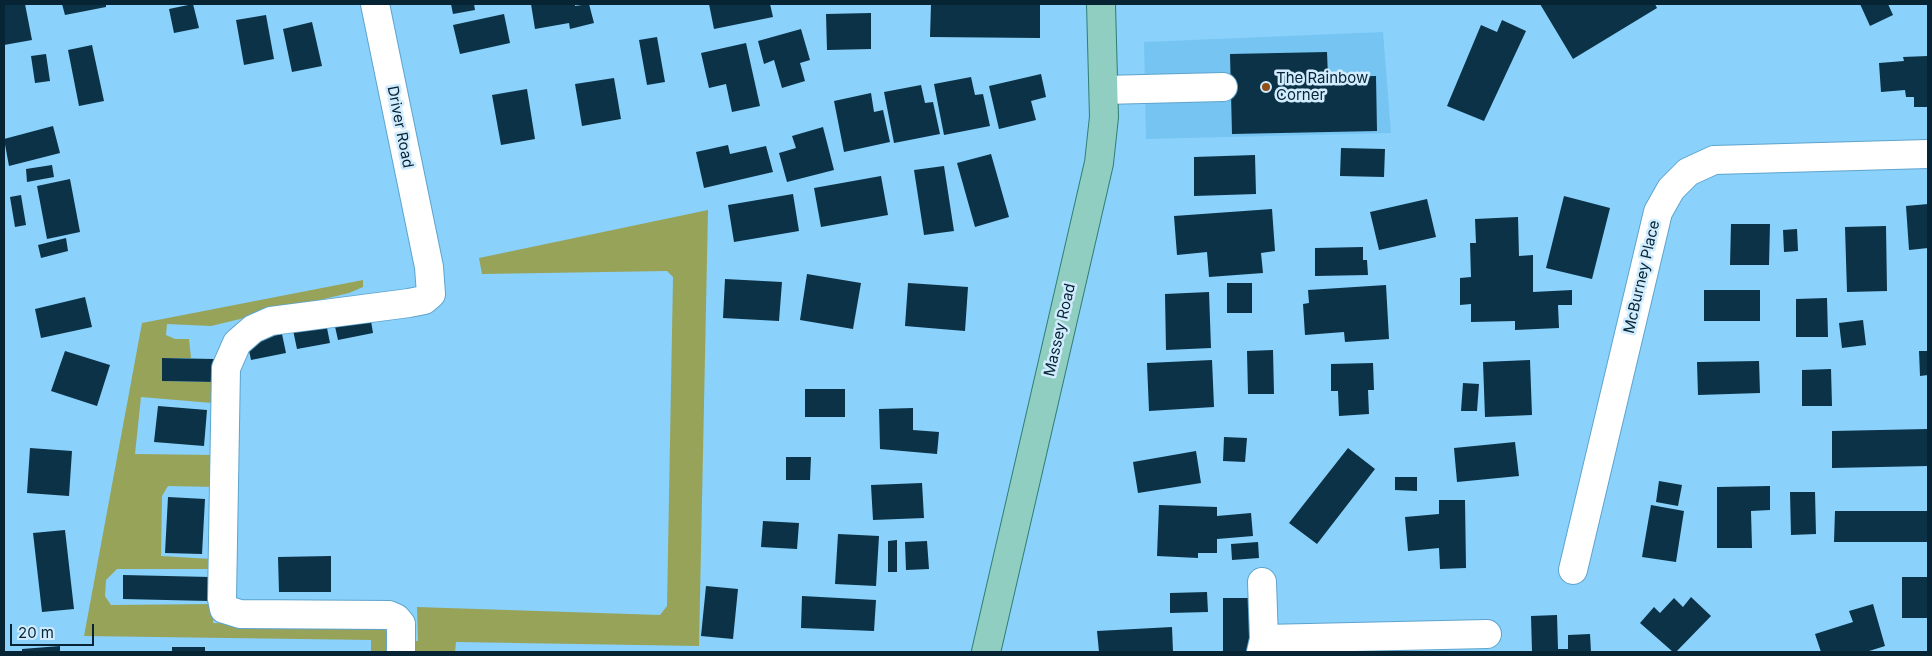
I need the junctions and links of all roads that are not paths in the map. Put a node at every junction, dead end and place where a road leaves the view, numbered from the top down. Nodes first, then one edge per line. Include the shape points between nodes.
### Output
1 (375, 4) edge
2 (1101, 4) edge
3 (1223, 87) dead end
4 (1104, 90) junction
5 (1928, 154) edge
6 (1572, 570) dead end
7 (1262, 582) dead end
8 (1486, 634) dead end
9 (1262, 646) edge
10 (401, 652) edge
11 (986, 652) edge

1 - 10 street, Driver Road via 432,284 431,294 424,300 271,322 254,329 237,343 226,368 222,599 224,609 240,614 389,615 401,624
2 - 4 main road, Massey Road
3 - 4 street
4 - 11 main road, Massey Road via 1099,163
5 - 6 street, McBurney Place via 1714,160 1688,172 1671,189 1658,212
7 - 9 street
8 - 9 street

